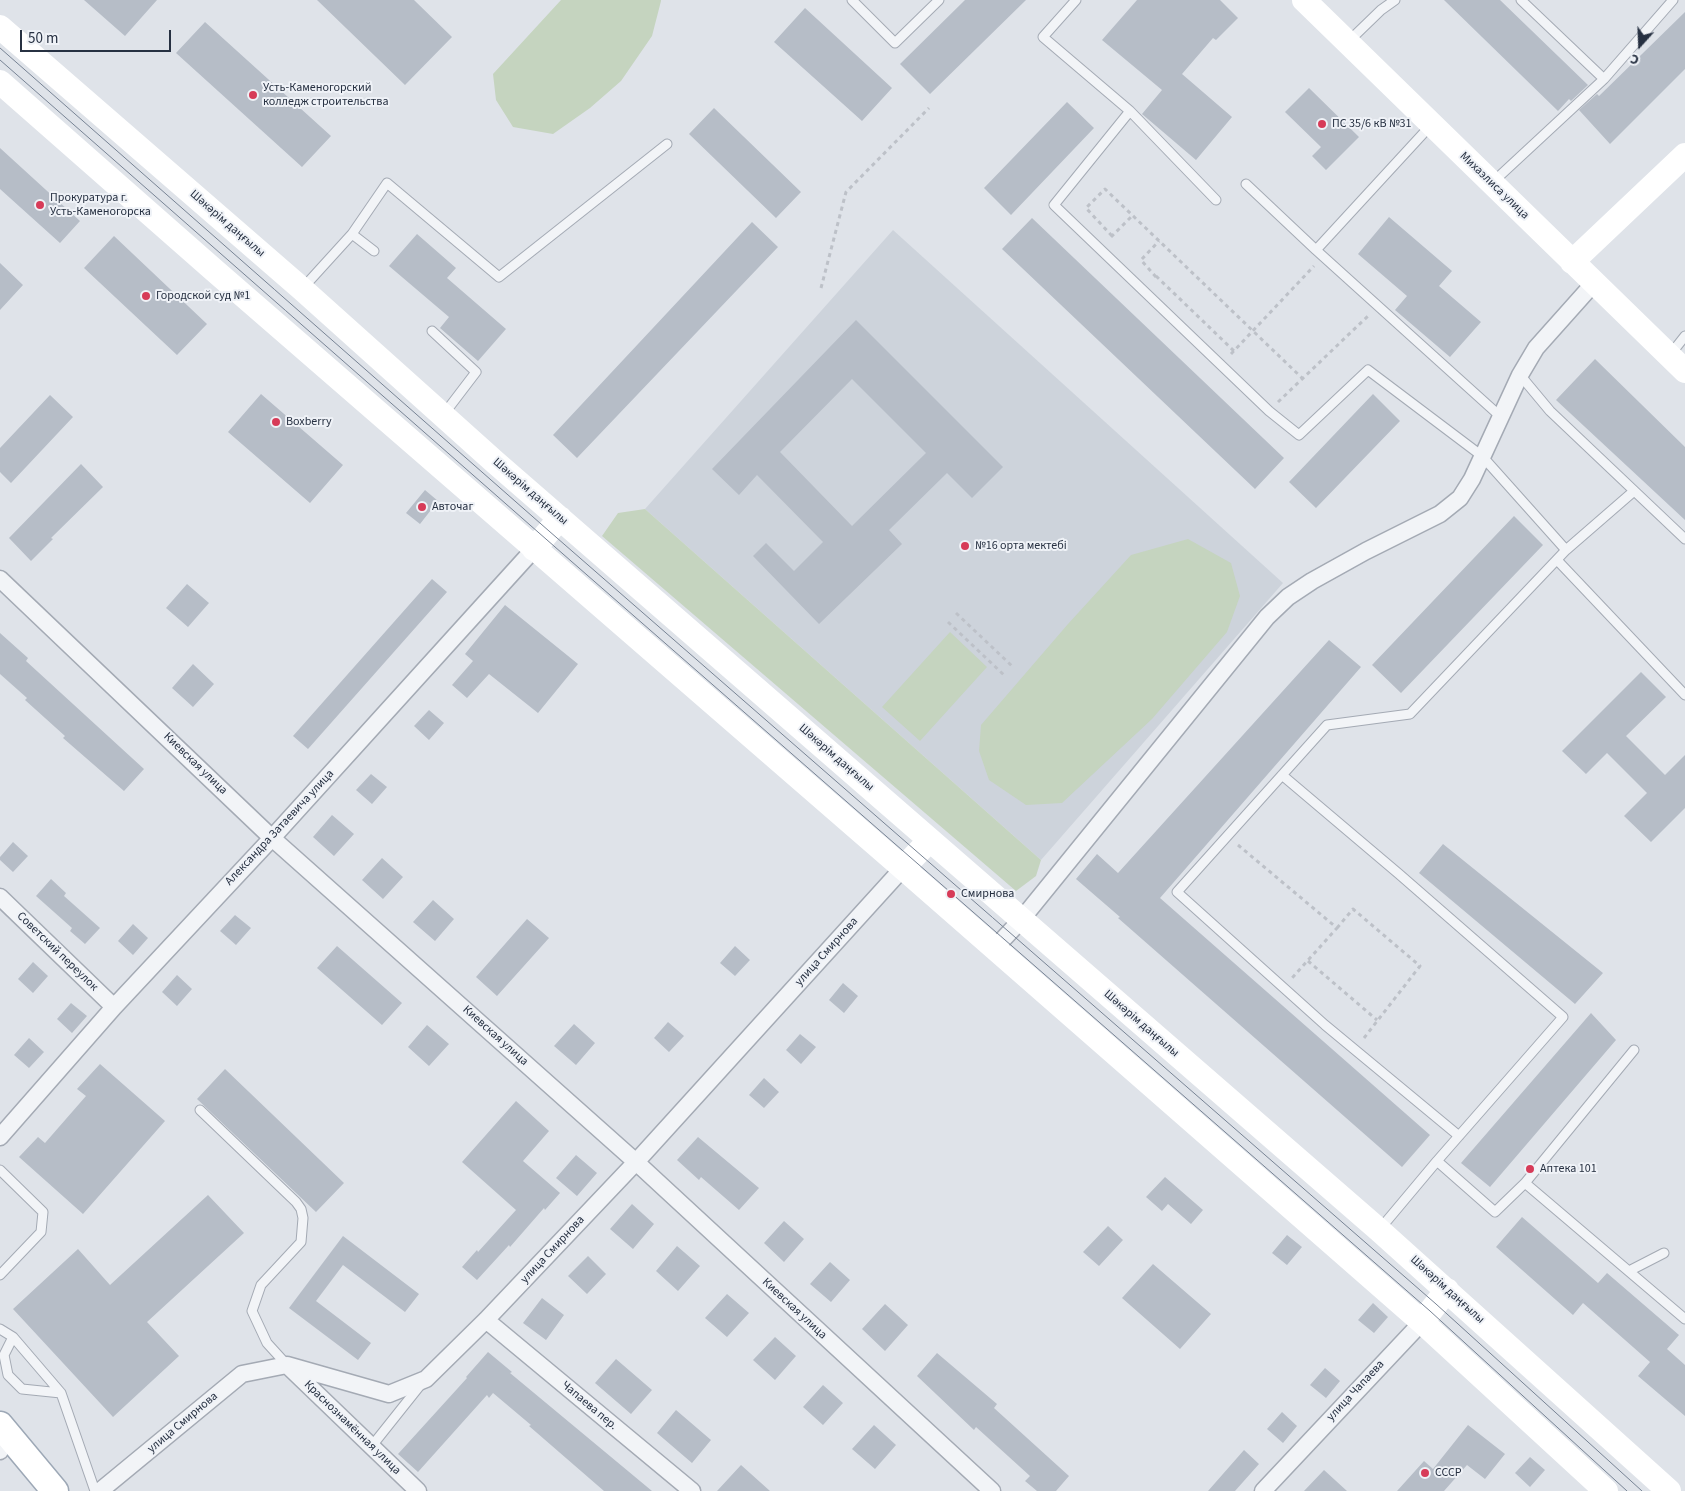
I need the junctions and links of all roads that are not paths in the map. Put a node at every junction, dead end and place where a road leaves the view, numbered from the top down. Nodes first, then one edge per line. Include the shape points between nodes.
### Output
1 (852, 0) edge
2 (939, 0) edge
3 (1076, 0) edge
4 (1304, 0) edge
5 (1395, 0) edge
6 (1521, 0) edge
7 (1673, 0) edge
8 (0, 27) edge
9 (1348, 42) junction
10 (1604, 78) junction
11 (0, 82) edge
12 (1130, 111) junction
13 (1431, 125) junction
14 (668, 144) dead end
15 (1685, 155) edge
16 (1246, 184) dead end
17 (1491, 184) junction
18 (1216, 200) dead end
19 (352, 234) junction
20 (374, 251) dead end
21 (1320, 253) junction
22 (1572, 262) junction
23 (1594, 283) junction
24 (302, 289) junction
25 (432, 331) dead end
26 (1685, 336) edge
27 (1677, 364) edge
28 (1520, 375) junction
29 (443, 416) junction
30 (1501, 417) junction
31 (1482, 456) junction
32 (1634, 491) junction
33 (560, 518) junction
34 (1685, 539) edge
35 (534, 549) junction
36 (1566, 550) junction
37 (1557, 560) junction
38 (0, 579) edge
39 (1685, 695) edge
40 (1282, 775) junction
41 (272, 838) junction
42 (930, 840) junction
43 (903, 868) junction
44 (0, 898) edge
45 (1021, 920) junction
46 (994, 949) junction
47 (114, 1007) junction
48 (1634, 1050) dead end
49 (200, 1110) dead end
50 (1460, 1136) junction
51 (0, 1137) edge
52 (1438, 1161) junction
53 (636, 1162) junction
54 (0, 1170) edge
55 (1525, 1183) junction
56 (1379, 1230) junction
57 (1664, 1253) dead end
58 (1628, 1271) junction
59 (0, 1275) edge
60 (1447, 1290) junction
61 (1685, 1319) edge
62 (486, 1320) junction
63 (1422, 1322) junction
64 (0, 1329) edge
65 (13, 1337) junction
66 (287, 1365) junction
67 (8, 1375) junction
68 (426, 1379) junction
69 (0, 1382) edge
70 (61, 1393) junction
71 (3, 1437) edge
72 (371, 1446) junction
73 (56, 1491) edge
74 (95, 1491) edge
75 (100, 1491) edge
76 (418, 1491) edge
77 (692, 1491) edge
78 (992, 1491) edge
79 (1263, 1491) edge
80 (1606, 1491) edge
81 (1669, 1491) edge

1 - 2 lane via 895,43
3 - 12 lane via 1043,37
4 - 9 main road, Михаэлиса улица
5 - 9 lane
6 - 10 lane
7 - 10 lane
8 - 24 main road, Шәкәрім даңғылы
9 - 13 main road, Михаэлиса улица
10 - 17 lane
11 - 35 main road
12 - 18 lane
12 - 31 lane via 1054,205 1269,411 1299,435 1368,370
13 - 17 main road, Михаэлиса улица
13 - 21 lane
14 - 19 lane via 499,277 386,184
15 - 22 main road
16 - 21 lane
17 - 22 main road, Михаэлиса улица
19 - 20 lane
19 - 24 lane
21 - 30 lane
22 - 23 main road, Михаэлиса улица
23 - 27 main road, Михаэлиса улица
23 - 28 street via 1536,348
24 - 29 main road, Шәкәрім даңғылы
25 - 29 lane via 476,372
26 - 27 lane
28 - 30 street
28 - 32 lane via 1550,411
29 - 33 main road, Шәкәрім даңғылы
30 - 31 street
31 - 36 lane
31 - 45 street via 1460,498 1440,514 1312,581 1267,617
32 - 34 lane
32 - 36 lane
33 - 35 main road, Александра Затаевича улица
33 - 42 main road, Шәкәрім даңғылы
35 - 41 street, Александра Затаевича улица
35 - 43 main road
36 - 37 lane
37 - 39 lane
37 - 40 lane via 1410,714 1327,726
38 - 41 street, Киевская улица
40 - 50 lane via 1563,1017
40 - 50 lane via 1177,892 1325,1025
41 - 47 street, Александра Затаевича улица
41 - 53 street, Киевская улица
42 - 43 main road, улица Смирнова
42 - 45 main road, Шәкәрім даңғылы
43 - 46 main road
43 - 53 street, улица Смирнова
44 - 47 street, Советский переулок
45 - 46 street
45 - 56 main road, Шәкәрім даңғылы
46 - 63 main road
47 - 51 street, Александра Затаевича улица
48 - 55 lane
49 - 66 lane via 300,1209 303,1218 301,1242 261,1285 252,1311 267,1343
50 - 52 lane
52 - 55 lane via 1495,1212
52 - 56 lane
53 - 62 street, улица Смирнова
53 - 78 street, Киевская улица
54 - 59 lane via 43,1212 41,1232
55 - 58 lane
56 - 60 main road, Шәкәрім даңғылы
57 - 58 lane
58 - 61 lane
60 - 63 main road, улица Чапаева
60 - 81 main road, Шәкәрім даңғылы
62 - 68 street, улица Смирнова
62 - 77 street, Чапаева пер.
63 - 79 street, улица Чапаева
63 - 80 main road
64 - 65 lane
65 - 67 lane via 4,1355
65 - 70 lane
66 - 68 street, улица Смирнова via 389,1394
66 - 72 street, Краснознамённая улица
66 - 75 street, улица Смирнова via 242,1374
67 - 69 lane
67 - 70 lane via 22,1389
68 - 72 lane
70 - 74 lane
71 - 73 main road
72 - 76 street, Краснознамённая улица

